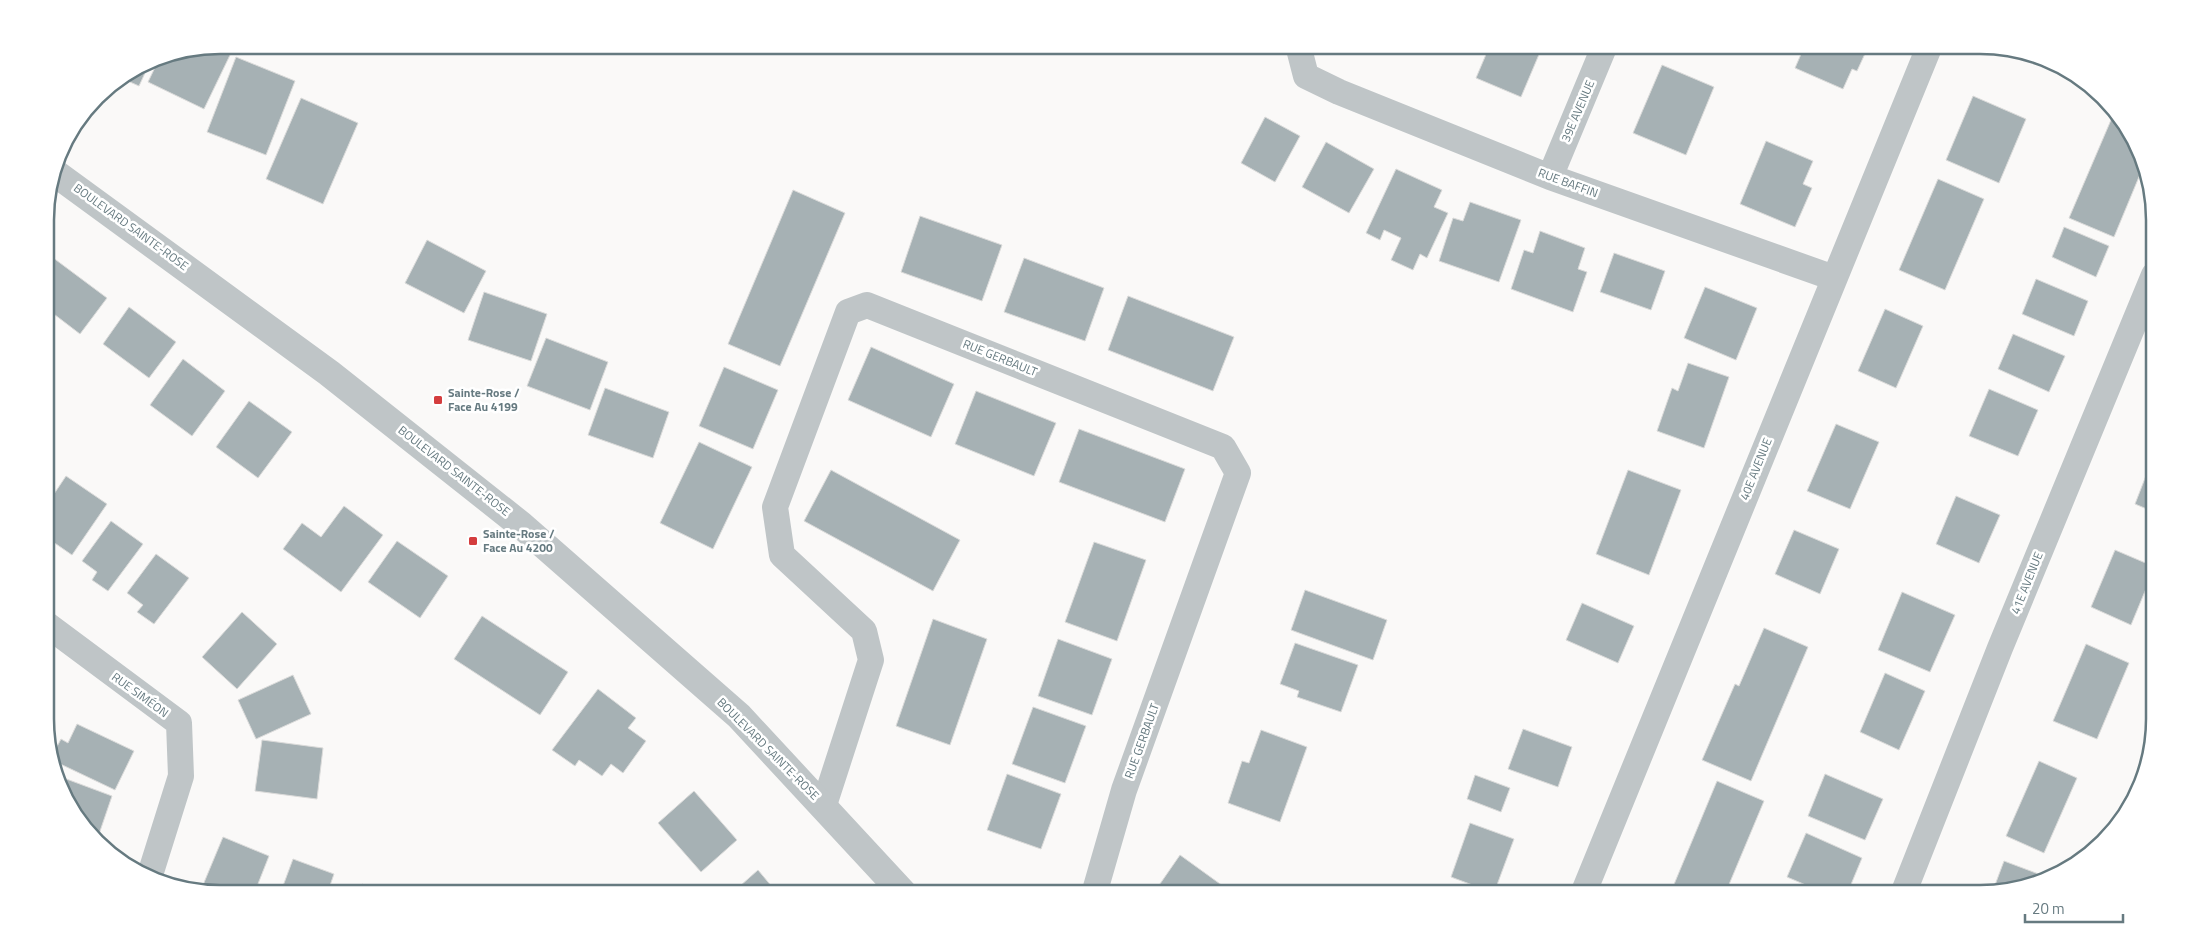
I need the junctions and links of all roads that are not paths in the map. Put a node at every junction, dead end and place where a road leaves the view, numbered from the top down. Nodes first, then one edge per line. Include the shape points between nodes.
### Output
1 (1300, 54) edge
2 (1601, 54) edge
3 (1926, 54) edge
4 (59, 176) edge
5 (1550, 177) junction
6 (1834, 278) junction
7 (2146, 293) edge
8 (54, 630) edge
9 (824, 805) junction
10 (151, 871) edge
11 (896, 885) edge
12 (1097, 885) edge
13 (1588, 885) edge
14 (1907, 885) edge

1 - 5 street, RUE BAFFIN via 1306,76
2 - 5 street, 39E AVENUE
3 - 6 street, 40E AVENUE
4 - 9 street, BOULEVARD SAINTE-ROSE via 329,373 521,525 739,716
5 - 6 street, RUE BAFFIN
6 - 13 street, 40E AVENUE
7 - 14 street, 41E AVENUE
8 - 10 street, RUE SIMÉON via 179,723 181,776
9 - 11 street, BOULEVARD SAINTE-ROSE
9 - 12 street, RUE GERBAULT via 871,660 864,630 782,555 775,508 848,312 867,305 1223,447 1238,474 1124,790

